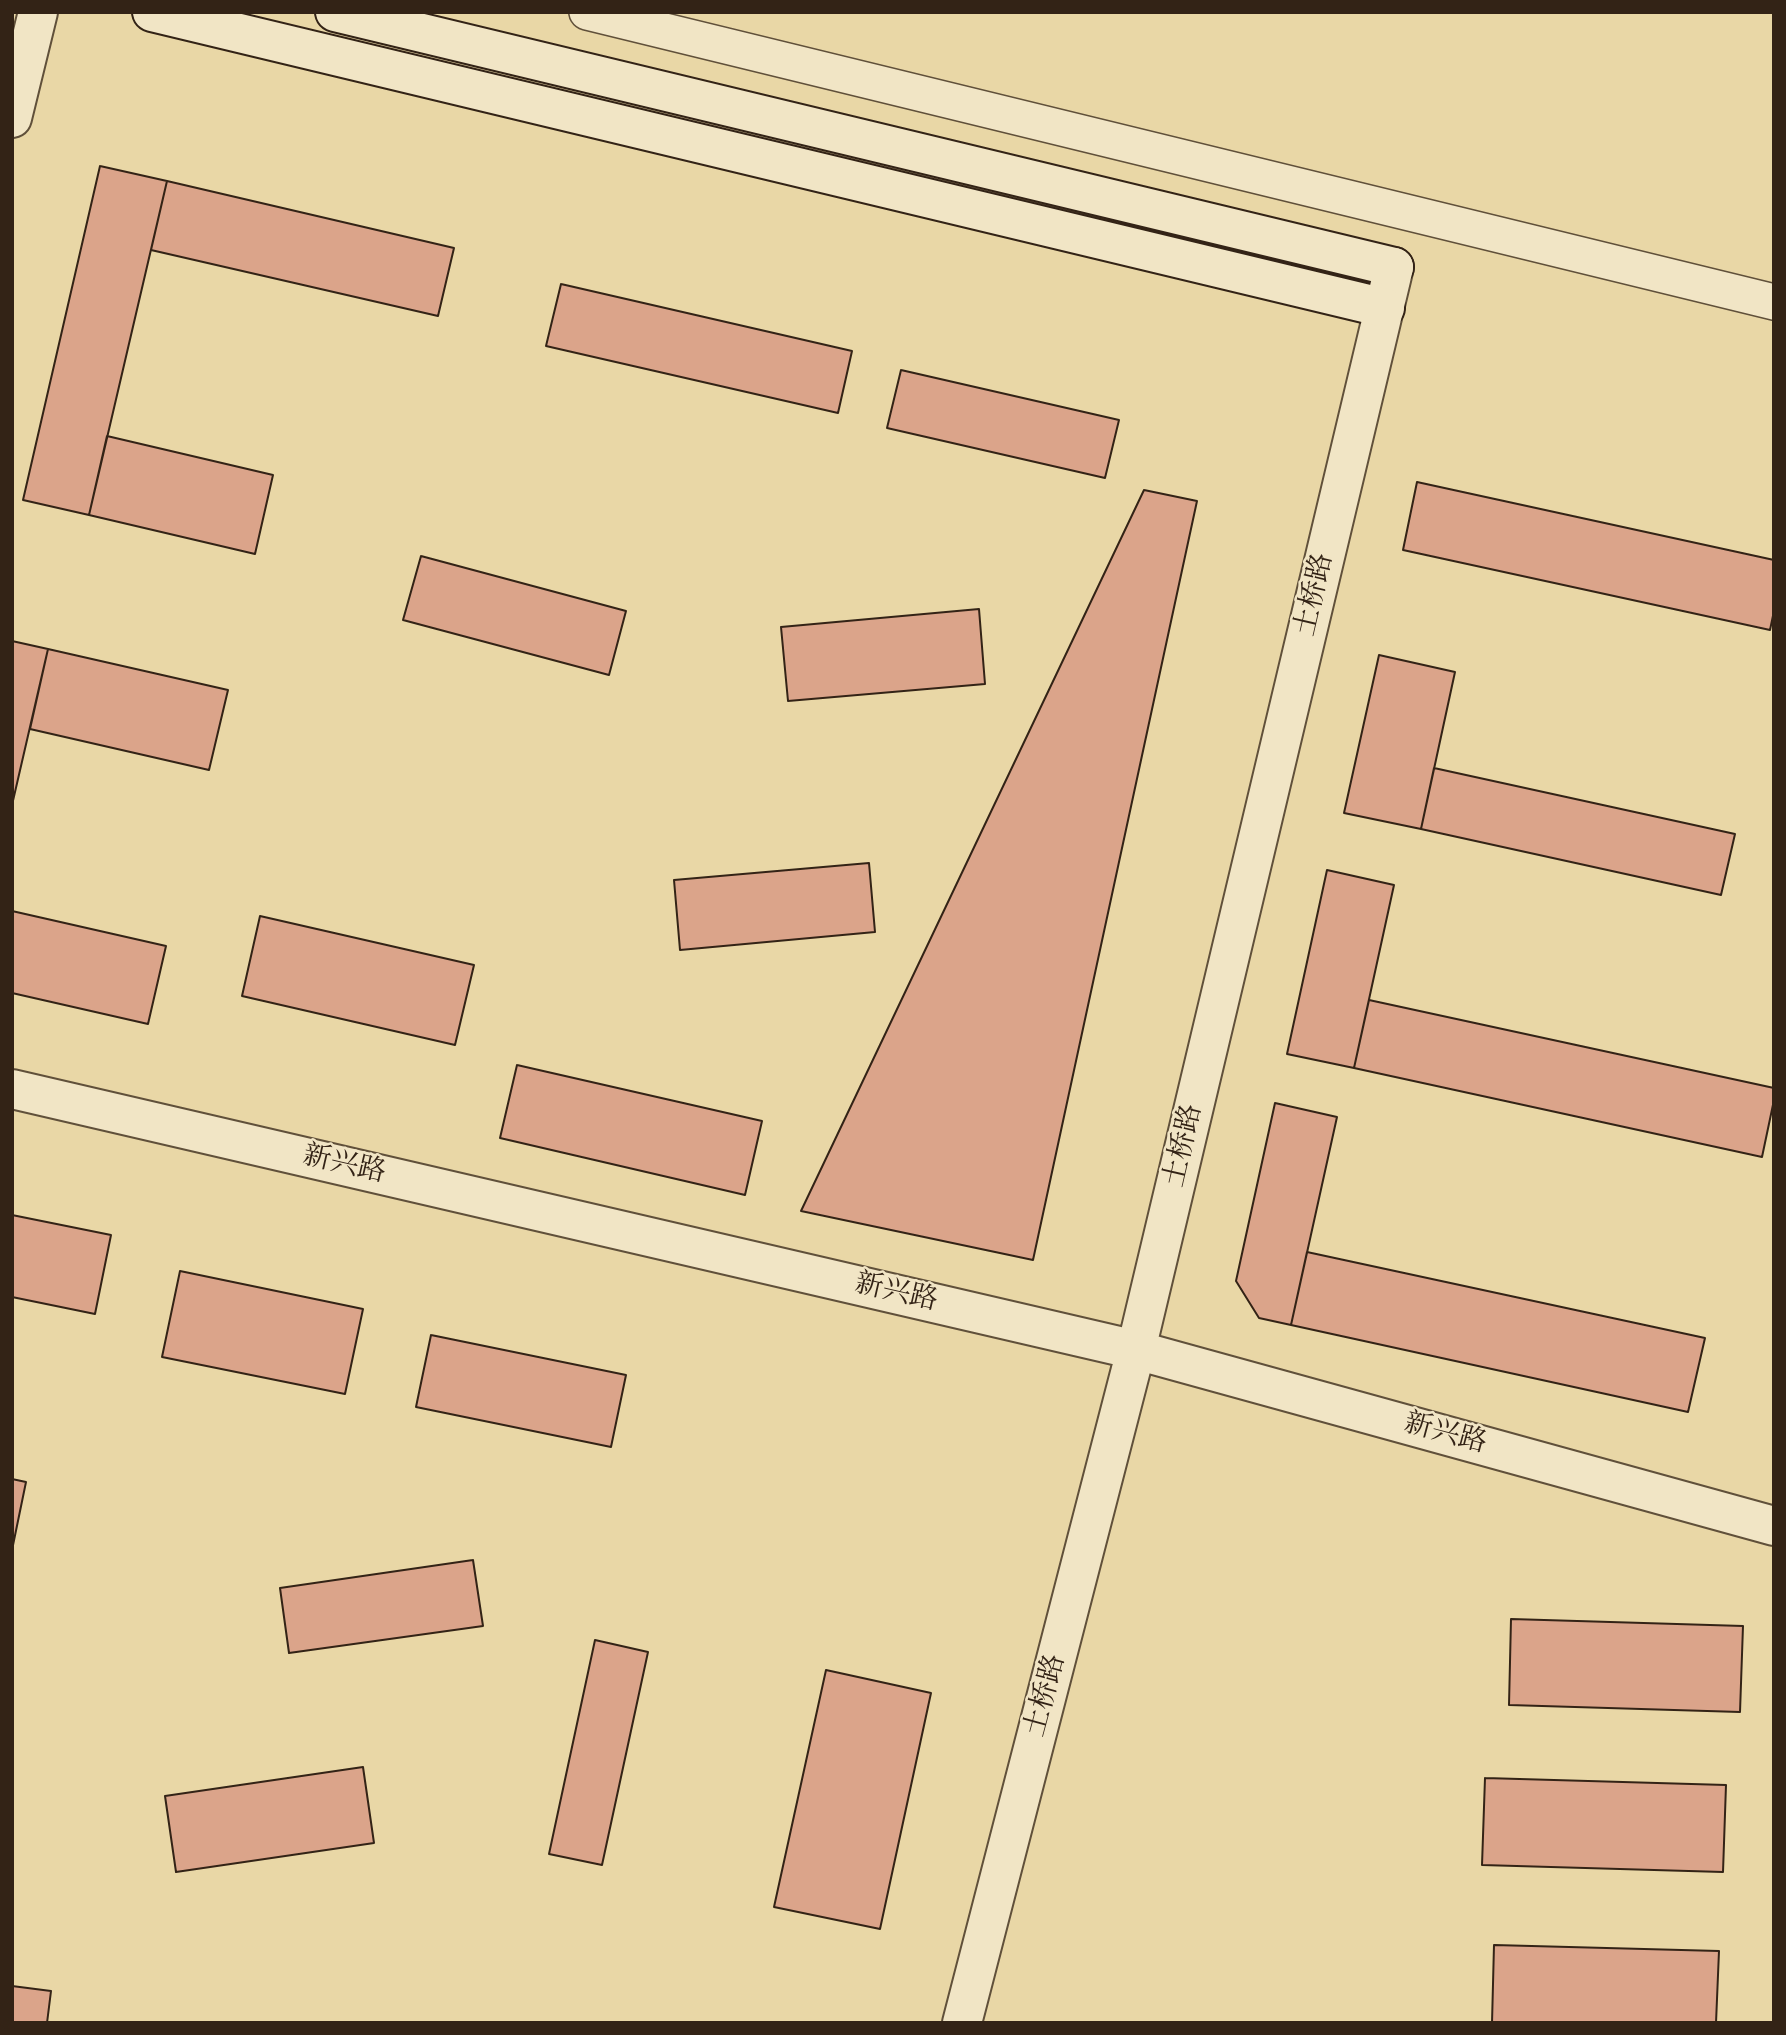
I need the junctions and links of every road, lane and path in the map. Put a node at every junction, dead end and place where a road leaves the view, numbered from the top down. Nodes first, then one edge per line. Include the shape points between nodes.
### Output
1 (38, 12) edge
2 (152, 12) edge
3 (335, 12) edge
4 (587, 12) edge
5 (382, 17) edge
6 (12, 118) edge
7 (1774, 302) edge
8 (1385, 308) junction
9 (12, 1089) edge
10 (1136, 1350) junction
11 (1774, 1525) edge
12 (962, 2023) edge

1 - 6 street
2 - 8 street
3 - 5 street
4 - 7 street
5 - 8 street, 土桥路 via 1394,267
8 - 10 street, 土桥路
9 - 10 street, 新兴路
10 - 11 street, 新兴路
10 - 12 street, 土桥路

